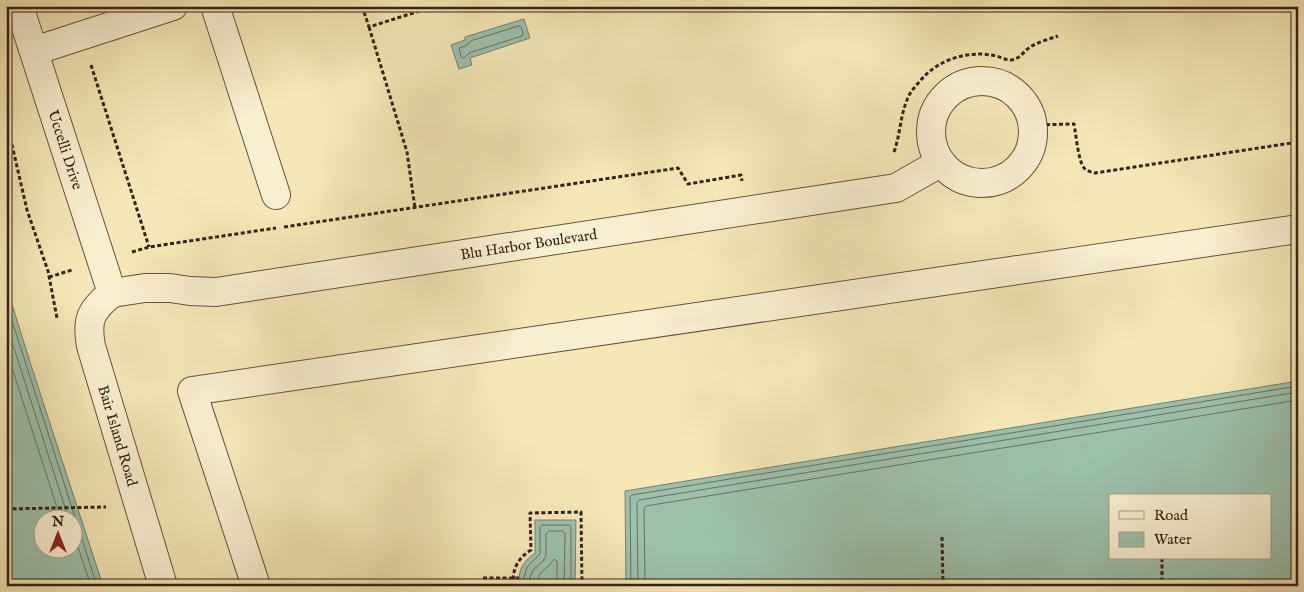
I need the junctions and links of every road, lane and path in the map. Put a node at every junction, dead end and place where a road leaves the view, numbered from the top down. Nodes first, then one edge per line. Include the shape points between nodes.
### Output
1 (19, 6) edge
2 (173, 6) edge
3 (215, 6) edge
4 (362, 6) edge
5 (435, 6) edge
6 (369, 27) junction
7 (1058, 36) dead end
8 (34, 52) junction
9 (91, 64) dead end
10 (6, 119) edge
11 (1033, 125) junction
12 (1298, 142) edge
13 (890, 157) dead end
14 (940, 163) junction
15 (744, 188) dead end
16 (276, 195) dead end
17 (415, 208) junction
18 (1298, 229) edge
19 (149, 247) junction
20 (126, 254) dead end
21 (75, 269) dead end
22 (49, 277) junction
23 (112, 293) junction
24 (58, 324) dead end
25 (114, 507) dead end
26 (6, 509) edge
27 (942, 536) dead end
28 (1162, 560) edge
29 (483, 578) dead end
30 (513, 578) junction
31 (519, 578) dead end
32 (163, 586) edge
33 (256, 586) edge
34 (514, 586) edge
35 (582, 586) edge
36 (943, 586) edge
37 (1162, 586) edge

1 - 8 street, Uccelli Drive
2 - 8 street
3 - 16 street
4 - 6 path
5 - 6 path
6 - 17 path via 407,152
7 - 13 path via 1042,41 1010,60 982,54 966,55 938,65 914,87 907,99 898,142
8 - 23 street, Uccelli Drive
9 - 19 path
10 - 22 path via 27,210
11 - 12 path via 1074,124 1081,161 1088,171 1095,173
11 - 14 street via 1027,157 1017,170 1003,179 987,183 970,182 953,175
11 - 14 street via 1024,102 1006,86 974,81 957,87 943,98 934,112 930,130 932,147
14 - 23 street, Blu Harbor Boulevard via 896,188 216,292 145,288
15 - 17 path via 741,175 688,184 678,168
17 - 19 path
18 - 33 street via 192,391
19 - 20 path
21 - 22 path
22 - 24 path
23 - 32 street, Bair Island Road via 99,303 91,316 90,346
25 - 26 path
27 - 36 path
28 - 37 path
29 - 30 path
30 - 31 path
30 - 34 path
30 - 35 path via 516,563 531,550 530,513 581,512

